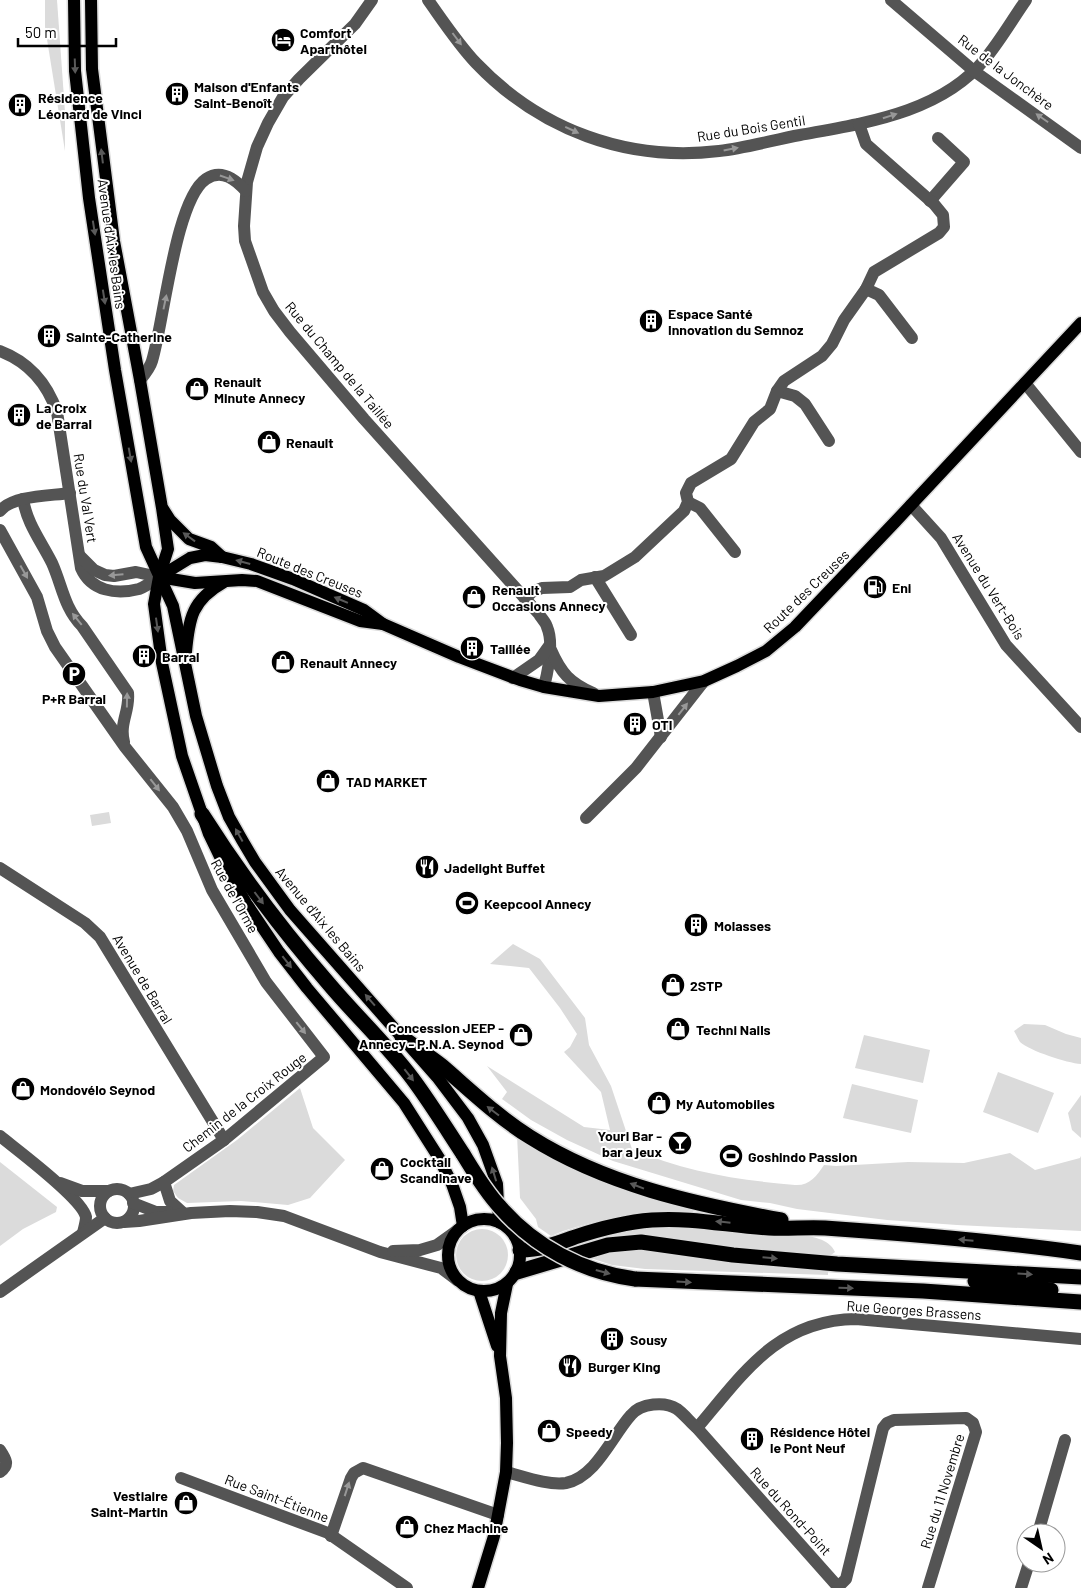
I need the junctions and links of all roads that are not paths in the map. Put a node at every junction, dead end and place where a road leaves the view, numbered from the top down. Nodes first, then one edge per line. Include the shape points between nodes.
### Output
1 (74, 0) edge
2 (91, 0) edge
3 (372, 0) edge
4 (428, 0) edge
5 (891, 0) edge
6 (1026, 0) edge
7 (974, 71) junction
8 (859, 124) junction
9 (938, 138) dead end
10 (1081, 148) edge
11 (246, 192) junction
12 (930, 201) junction
13 (866, 289) junction
14 (1081, 323) edge
15 (912, 338) dead end
16 (0, 351) edge
17 (140, 380) junction
18 (1025, 383) junction
19 (777, 391) junction
20 (829, 441) dead end
21 (1081, 452) edge
22 (70, 493) junction
23 (23, 499) junction
24 (688, 502) junction
25 (912, 505) junction
26 (162, 508) junction
27 (0, 511) edge
28 (0, 530) edge
29 (736, 552) dead end
30 (222, 557) junction
31 (159, 577) junction
32 (595, 577) junction
33 (227, 581) junction
34 (525, 599) junction
35 (383, 624) junction
36 (631, 635) dead end
37 (549, 646) junction
38 (185, 667) junction
39 (513, 678) junction
40 (704, 681) junction
41 (544, 687) junction
42 (653, 692) junction
43 (599, 696) junction
44 (1081, 727) edge
45 (661, 737) junction
46 (125, 747) junction
47 (202, 814) junction
48 (586, 818) dead end
49 (0, 868) edge
50 (402, 1037) junction
51 (324, 1057) joint
52 (0, 1136) edge
53 (224, 1140) junction
54 (55, 1182) junction
55 (164, 1182) junction
56 (109, 1191) junction
57 (72, 1198) junction
58 (131, 1198) junction
59 (186, 1213) junction
60 (102, 1214) junction
61 (124, 1222) junction
62 (499, 1222) junction
63 (460, 1228) junction
64 (824, 1228) junction
65 (83, 1233) junction
66 (1081, 1244) edge
67 (1032, 1246) junction
68 (520, 1250) junction
69 (380, 1252) junction
70 (1081, 1253) edge
71 (837, 1264) junction
72 (517, 1272) junction
73 (1081, 1277) edge
74 (457, 1280) junction
75 (507, 1284) junction
76 (478, 1291) junction
77 (0, 1292) edge
78 (1081, 1294) edge
79 (1081, 1302) edge
80 (1081, 1339) edge
81 (500, 1356) junction
82 (696, 1428) junction
83 (1065, 1440) dead end
84 (0, 1450) edge
85 (0, 1472) edge
86 (506, 1472) junction
87 (181, 1478) dead end
88 (498, 1515) junction
89 (1041, 1523) edge
90 (331, 1536) junction
91 (1026, 1573) edge
92 (838, 1587) edge
93 (407, 1588) edge
94 (478, 1588) edge
95 (928, 1588) edge
96 (1022, 1588) edge

1 -> 31 main road, Avenue d'Aix les Bains via 75,71 89,198 146,547
17 -> 2 main road, Avenue d'Aix les Bains via 103,163 92,69
3 - 11 street, Rue du Champ de la Taillée via 355,24 284,97 257,147
4 -> 8 street, Rue du Bois Gentil via 474,61 510,94 549,119 598,141 654,152 720,151
5 - 7 street, Rue de la Jonchère
6 - 7 street, Rue du Bois Gentil
8 -> 7 street, Rue du Bois Gentil via 912,109 955,86
10 -> 7 street, Rue de la Jonchère
8 - 12 street via 866,144
9 - 12 street via 964,162
17 -> 11 street via 152,362 178,237 194,196 204,180 215,175 232,178
11 - 34 street, Rue du Champ de la Taillée via 245,241 263,292 274,311 353,406
12 - 13 street via 943,215 944,227 874,272
13 - 15 street via 880,295
13 - 19 street via 822,356 784,381
14 - 18 main road, Route des Creuses
16 - 22 street, Rue du Val Vert via 34,372 53,401
17 - 26 main road, Avenue d'Aix les Bains
18 - 21 street
18 - 25 main road, Route des Creuses
19 - 20 street via 795,396 805,404
19 - 24 street via 770,409 754,422 731,459 691,483 686,493
22 - 23 street
22 - 31 street, Rue du Val Vert via 81,568 87,578 109,591 140,589
23 - 27 street via 8,504
46 -> 23 street via 121,733 128,693 74,618 53,564 29,524
24 - 29 street via 700,508
24 - 32 street via 684,511 635,557 604,576
25 - 40 main road, Route des Creuses via 795,627 766,651
25 - 44 street, Avenue du Vert-Bois via 941,538 1006,645
30 -> 26 main road, Route des Creuses via 211,547 189,539
26 - 31 main road, Avenue d'Aix les Bains via 168,549
28 -> 46 street, Rue de l'Orme via 37,597 56,648
30 - 31 main road, Route des Creuses via 205,555 190,558
35 -> 30 main road, Route des Creuses via 364,610 293,579
31 - 33 main road, Route des Creuses via 195,583
31 - 38 main road, Avenue d'Aix les Bains via 172,606
31 -> 47 main road, Avenue d'Aix les Bains via 154,604 162,663 182,756
32 - 34 street via 570,587 542,588
32 - 36 street
33 - 35 main road, Route des Creuses via 257,581 360,621
33 - 38 main road via 202,598 194,610 188,630
34 - 37 street, Rue du Champ de la Taillée via 548,628
35 - 39 main road, Route des Creuses
37 - 39 street via 539,660
37 - 41 street, Rue du Champ de la Taillée
37 - 43 street, Rue du Champ de la Taillée via 567,678
50 -> 38 main road, Avenue d'Aix les Bains via 290,910 242,840 208,761
39 - 41 main road, Route des Creuses
40 - 42 main road, Route des Creuses
45 -> 40 street
41 - 43 main road, Route des Creuses
42 - 43 main road, Route des Creuses
42 - 45 street
45 - 48 street via 636,768
46 -> 51 street, Rue de l'Orme via 173,807 187,831 206,878 266,982
47 -> 63 main road, Avenue d'Aix les Bains via 223,863 279,952 397,1095 425,1135 452,1184 460,1207
47 -> 79 highway, bridge via 278,923 411,1078 499,1206 522,1229 566,1259 593,1270 635,1279 923,1291
49 - 53 street, Avenue de Barral via 86,923 100,937
62 -> 50 main road, Avenue d'Aix les Bains via 497,1184 483,1145 453,1097
64 -> 50 highway via 683,1200 644,1189 581,1164 555,1152 506,1121
51 - 53 street, Chemin de la Croix Rouge
52 - 54 street
53 - 55 street, Chemin de la Croix Rouge
54 - 56 street via 82,1191
54 - 57 street
55 - 58 street, Chemin de la Croix Rouge
55 - 59 street via 170,1201
56 - 58 street via 119,1189
56 - 60 street via 101,1199
57 - 60 street
57 - 65 street via 86,1218
58 - 59 street via 156,1212
58 - 61 street via 132,1214
59 - 61 street
59 - 69 street via 230,1211 284,1216
60 - 61 street via 117,1223
60 - 65 street
62 - 63 main road via 481,1219
62 - 68 main road via 516,1238
63 - 69 street via 438,1245 420,1250
63 - 74 main road via 448,1248 450,1270
67 -> 64 highway
64 -> 68 highway via 768,1228 716,1221 652,1220 621,1225 549,1247
65 - 77 street
66 - 67 highway
67 - 70 highway
68 - 72 main road
69 - 74 street via 441,1268
72 -> 71 highway via 608,1245 635,1242
71 -> 73 highway
71 - 78 highway
72 - 75 main road
74 - 76 main road
75 - 76 main road via 488,1292
75 - 81 main road via 501,1313
76 - 81 main road
80 - 82 street, Rue Georges Brassens via 856,1319 820,1323 788,1336 768,1349
81 - 86 main road via 506,1398
82 - 86 street, Rue du Rond-Point via 672,1407 662,1404 645,1407 632,1413 593,1466 581,1476 566,1483 551,1483
82 - 92 street, Rue du Rond-Point
83 - 89 street
84 - 85 street via 7,1461
86 - 88 main road
87 - 90 street, Rue Saint-Étienne
90 -> 88 street via 351,1478 363,1468
88 - 94 main road
90 - 93 street, Rue Saint-Étienne
91 - 96 street
92 - 95 street, Rue du 11 Novembre via 846,1579 883,1428 894,1420 966,1418 973,1423 976,1432

